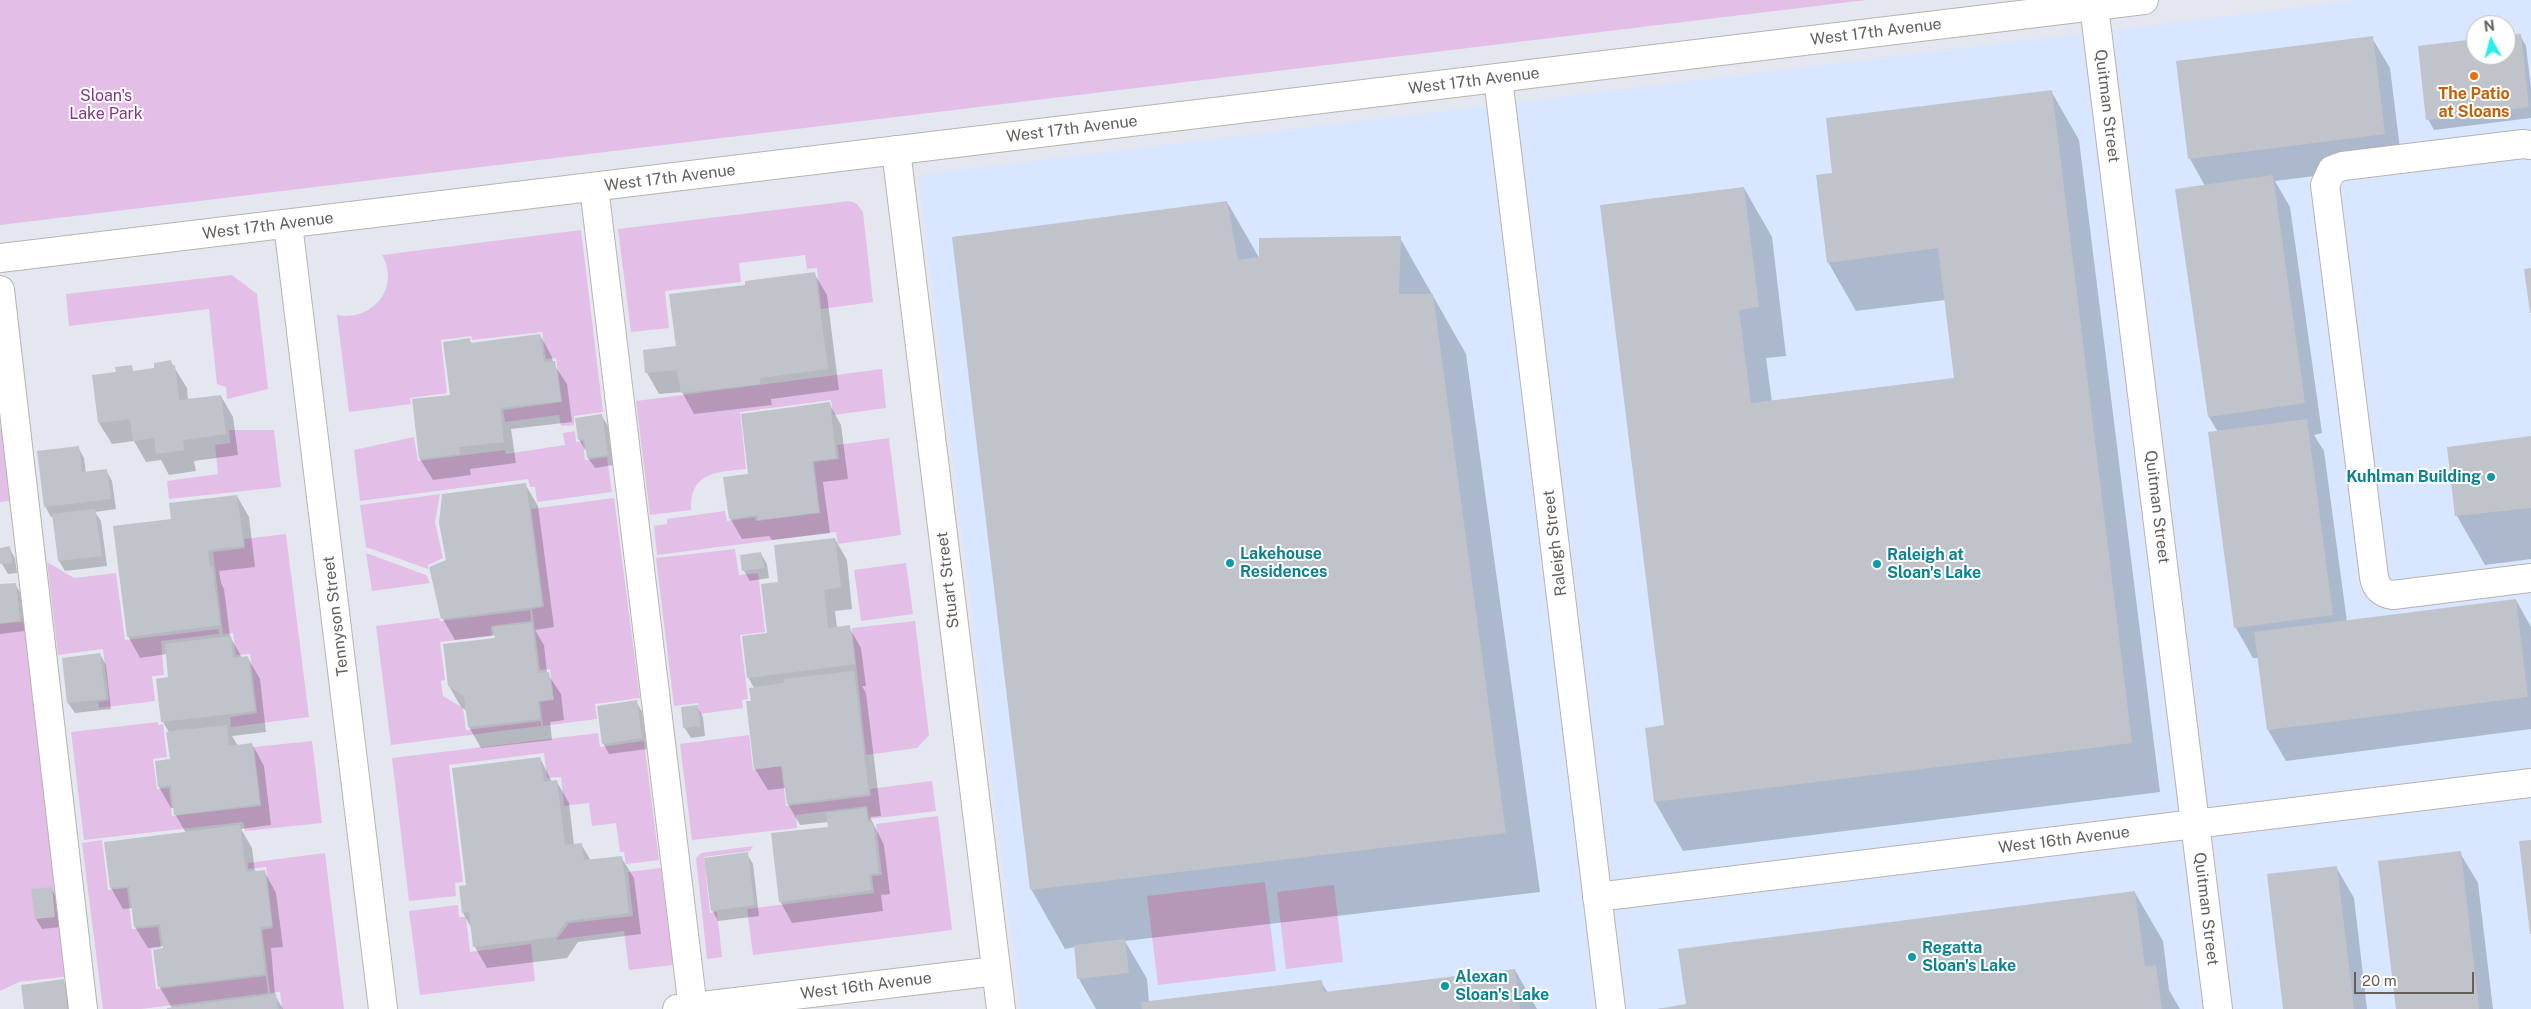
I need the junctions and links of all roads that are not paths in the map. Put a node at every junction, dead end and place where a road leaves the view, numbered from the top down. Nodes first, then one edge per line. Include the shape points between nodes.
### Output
1 (2144, 0) edge
2 (2094, 6) junction
3 (1498, 78) junction
4 (2531, 145) edge
5 (896, 150) junction
6 (594, 187) junction
7 (288, 224) junction
8 (0, 258) edge
9 (0, 290) edge
10 (2531, 578) edge
11 (2531, 783) edge
12 (2195, 824) junction
13 (1597, 897) junction
14 (996, 970) junction
15 (688, 1008) edge
16 (82, 1009) edge
17 (384, 1009) edge
18 (1001, 1009) edge
19 (1611, 1009) edge
20 (2218, 1009) edge

1 - 2 street, West 17th Avenue
2 - 3 street, West 17th Avenue
2 - 12 street, Quitman Street
3 - 5 street, West 17th Avenue
3 - 13 street, Raleigh Street
4 - 10 street via 2343,166 2332,170 2325,185 2377,587 2393,595
5 - 6 street, West 17th Avenue
5 - 14 street, Stuart Street
6 - 7 street, West 17th Avenue
6 - 15 street
7 - 8 street, West 17th Avenue
7 - 17 street, Tennyson Street
9 - 16 street
11 - 12 street, West 16th Avenue
12 - 13 street, West 16th Avenue
12 - 20 street, Quitman Street
13 - 19 street, Raleigh Street
14 - 15 street, West 16th Avenue
14 - 18 street, Stuart Street

